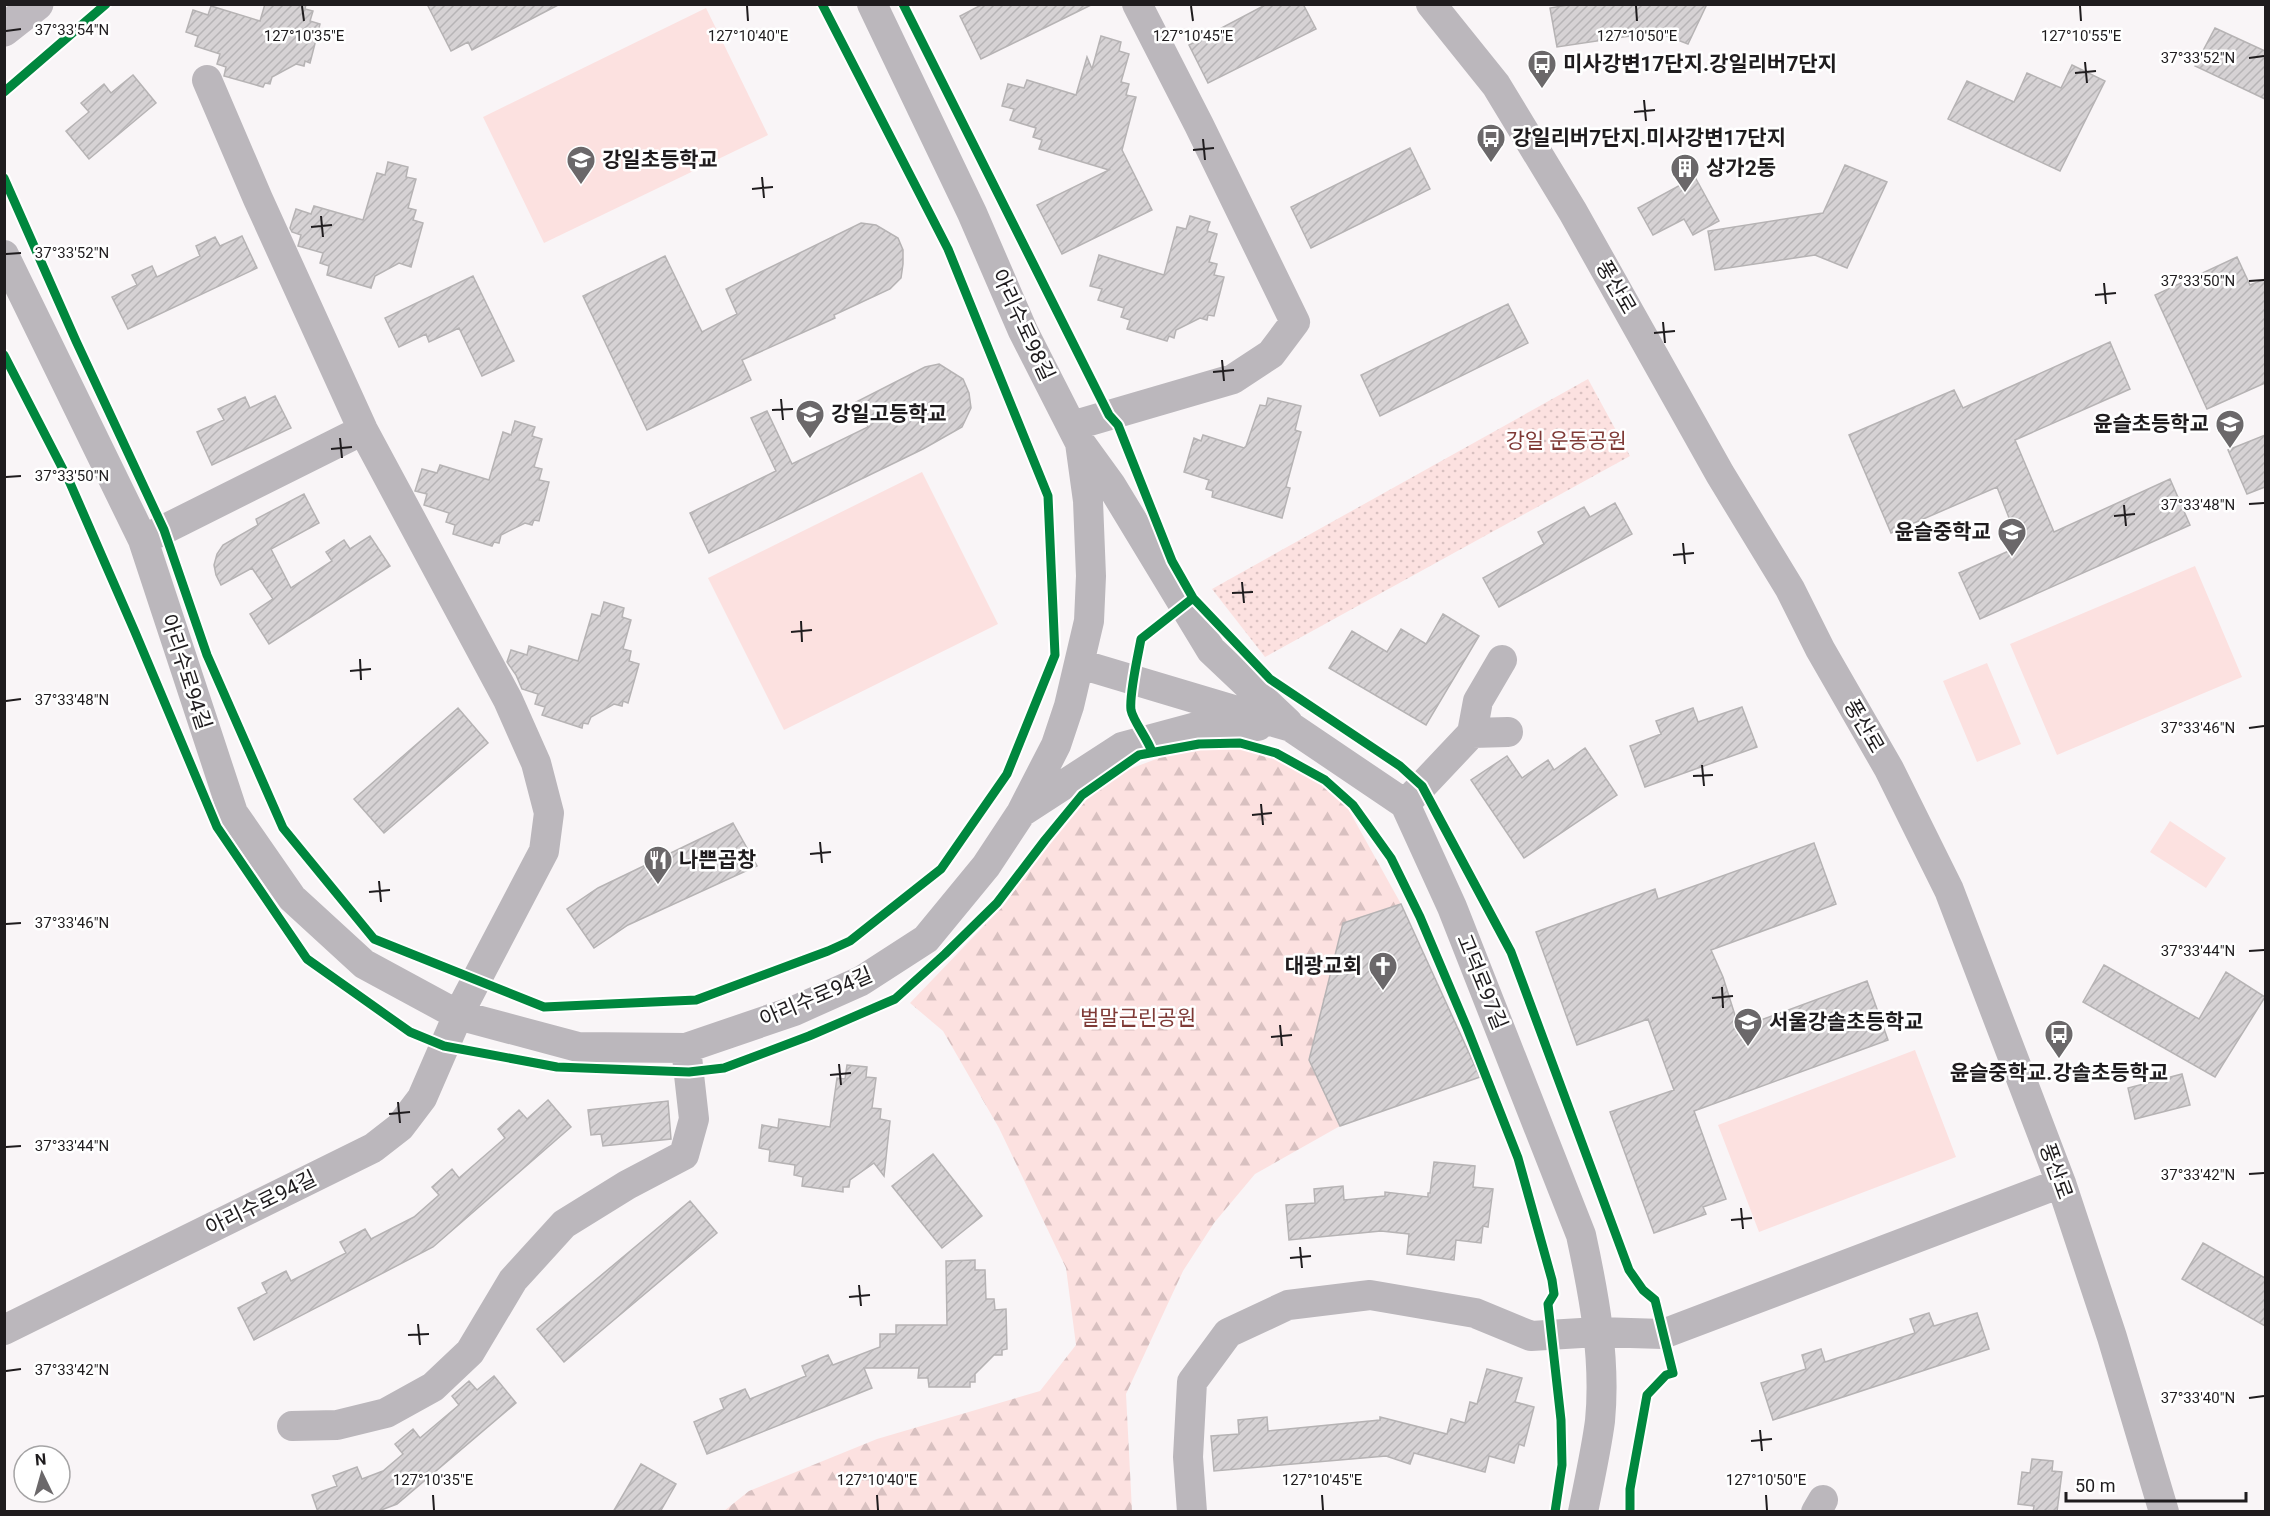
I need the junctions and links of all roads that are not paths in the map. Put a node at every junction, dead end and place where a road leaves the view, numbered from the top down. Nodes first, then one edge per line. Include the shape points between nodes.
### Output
1 (37, 4) edge
2 (1137, 4) edge
3 (1431, 4) edge
4 (873, 5) edge
5 (4, 30) edge
6 (207, 80) dead end
7 (4, 255) edge
8 (363, 430) junction
9 (1076, 434) junction
10 (143, 540) junction
11 (1502, 660) dead end
12 (1080, 664) junction
13 (1291, 727) junction
14 (1472, 732) junction
15 (1508, 732) dead end
16 (1405, 804) junction
17 (1021, 813) junction
18 (458, 1015) junction
19 (686, 1048) junction
20 (2061, 1184) junction
21 (4, 1330) edge
22 (1598, 1332) junction
23 (292, 1426) dead end
24 (1192, 1512) edge
25 (1583, 1512) edge
26 (2163, 1512) edge

1 - 5 main road
2 - 9 street via 1295,322 1271,354 1233,379
3 - 20 street, 풍산로 via 1496,84 1573,212 1720,474 1790,589 1888,769 1949,890
4 - 9 street, 아리수로98길 via 1023,331
6 - 8 street
7 - 10 street, 아리수로94길
8 - 10 street
8 - 18 street via 508,700 536,763 549,813 544,851
9 - 12 street, 아리수로98길 via 1088,501 1091,576 1089,621
9 - 13 street via 1211,650
10 - 18 street, 아리수로94길 via 233,813 292,898 364,964
11 - 14 street via 1478,701
12 - 13 street
12 - 17 street, 아리수로94길 via 1056,745
13 - 16 street
13 - 17 street via 1200,726 1122,747
14 - 15 street
14 - 16 street
16 - 22 street, 고덕로97길 via 1452,907 1581,1235
17 - 19 street, 아리수로94길 via 986,866 926,939 861,981 794,1011
18 - 19 street, 아리수로94길 via 578,1047
18 - 21 street, 아리수로94길 via 422,1098 400,1127 373,1148
19 - 23 street via 694,1119 684,1155 564,1224 513,1280 470,1352 434,1387 386,1413 337,1425
20 - 22 street via 1664,1334
20 - 26 street, 풍산로 via 2112,1337
22 - 24 street via 1531,1336 1475,1313 1370,1295 1288,1305 1228,1333 1192,1382 1188,1457
22 - 25 street, 고덕로97길 via 1600,1421

